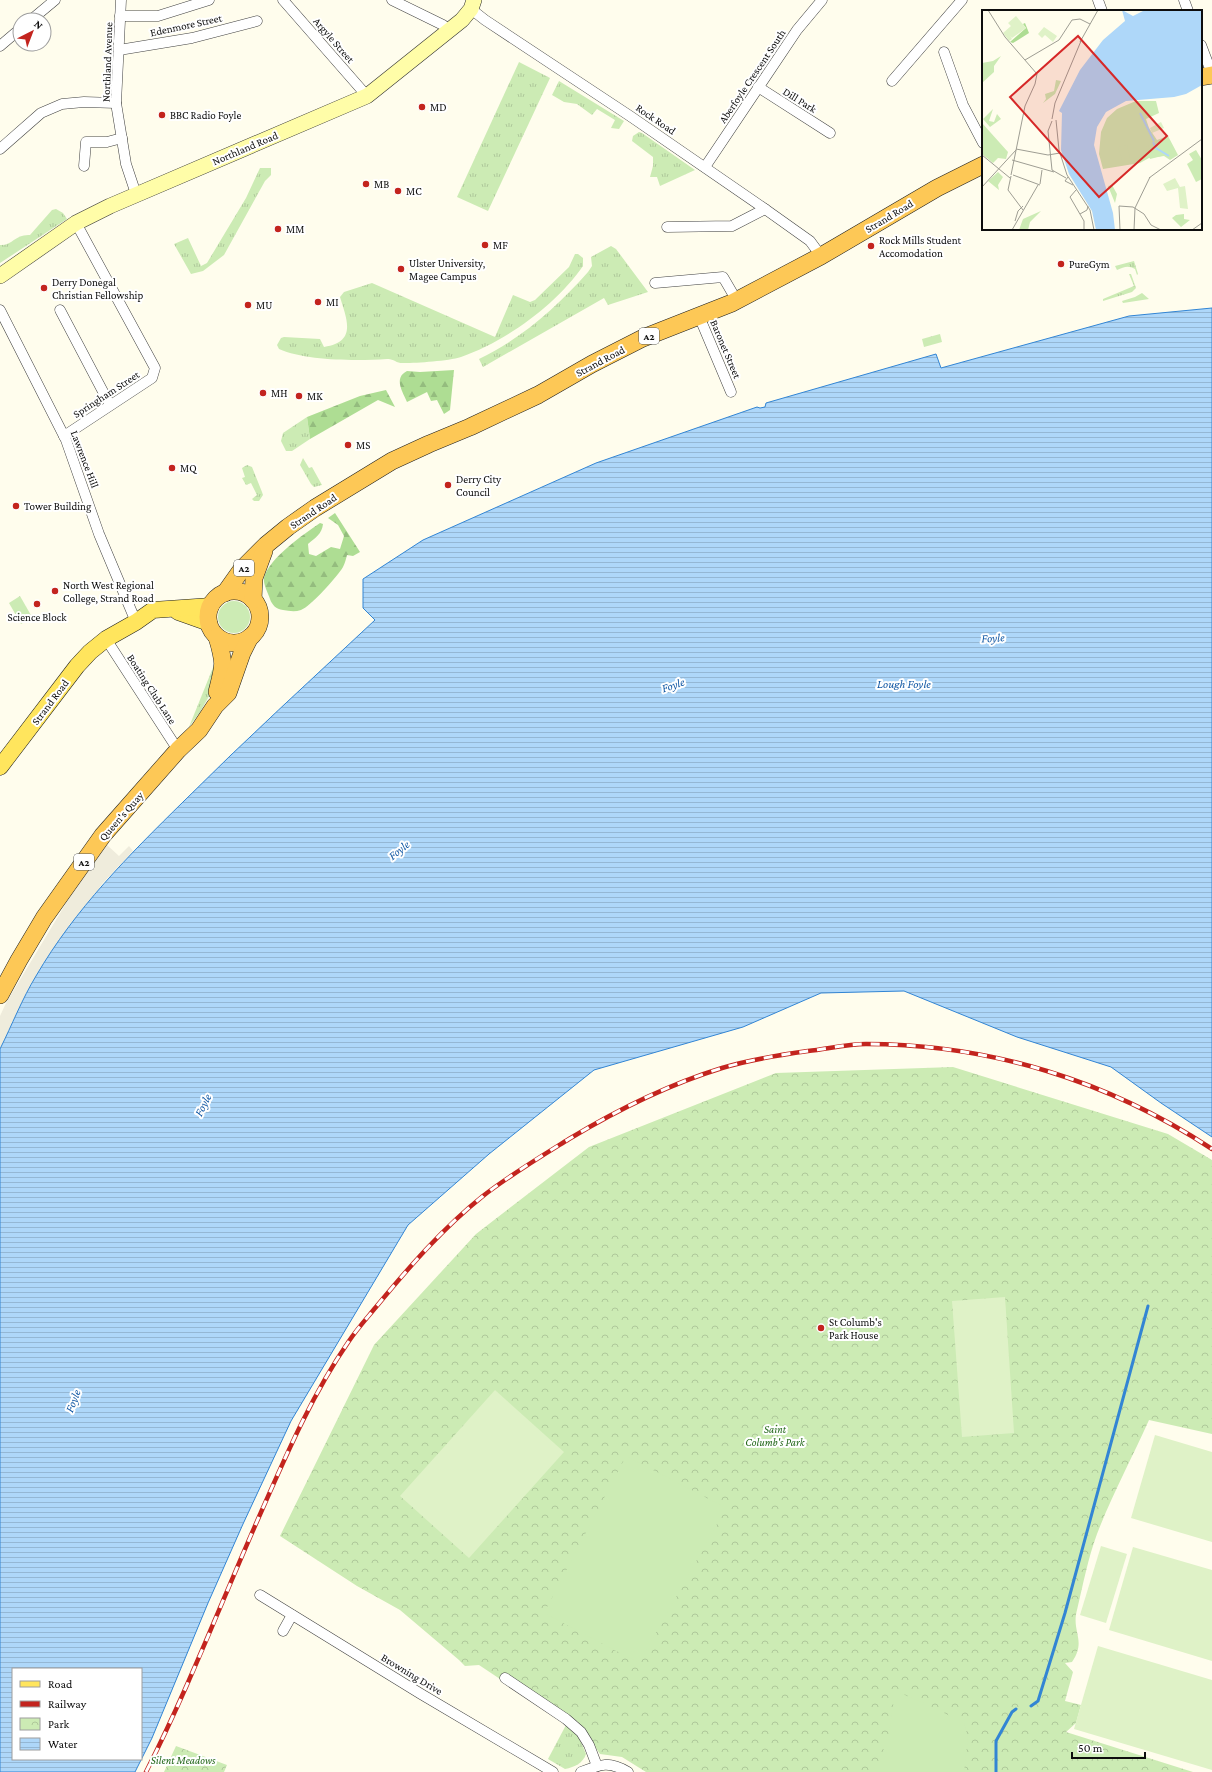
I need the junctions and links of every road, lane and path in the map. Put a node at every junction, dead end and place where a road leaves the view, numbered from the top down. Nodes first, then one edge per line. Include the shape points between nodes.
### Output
1 (55, 0) edge
2 (121, 0) edge
3 (209, 0) edge
4 (283, 0) edge
5 (392, 0) edge
6 (822, 0) edge
7 (962, 0) edge
8 (1098, 0) edge
9 (1184, 0) edge
10 (472, 4) edge
11 (1102, 10) edge
12 (1188, 10) edge
13 (41, 12) edge
14 (120, 16) junction
15 (257, 21) dead end
16 (450, 31) junction
17 (12, 36) edge
18 (0, 46) edge
19 (119, 50) junction
20 (1202, 50) edge
21 (944, 52) dead end
22 (1207, 77) edge
23 (892, 81) dead end
24 (758, 88) junction
25 (367, 96) junction
26 (116, 103) junction
27 (830, 132) dead end
28 (122, 138) junction
29 (982, 141) edge
30 (0, 149) edge
31 (84, 166) dead end
32 (982, 166) edge
33 (705, 167) junction
34 (136, 194) junction
35 (765, 209) junction
36 (76, 223) junction
37 (667, 227) dead end
38 (822, 256) junction
39 (0, 276) edge
40 (655, 283) dead end
41 (737, 301) junction
42 (0, 310) edge
43 (60, 310) dead end
44 (699, 316) junction
45 (731, 392) dead end
46 (110, 405) junction
47 (64, 436) junction
48 (266, 545) junction
49 (225, 593) junction
50 (253, 600) junction
51 (136, 622) junction
52 (212, 622) junction
53 (250, 637) junction
54 (106, 639) junction
55 (215, 706) junction
56 (178, 750) junction
57 (0, 767) edge
58 (0, 995) edge
59 (260, 1595) dead end
60 (292, 1615) junction
61 (283, 1631) dead end
62 (505, 1678) dead end
63 (597, 1766) junction
64 (553, 1772) edge
65 (581, 1772) edge
66 (628, 1772) edge

1 - 13 street
2 - 14 street, Northland Avenue
3 - 14 street via 158,16
4 - 25 street, Argyle Street
5 - 16 street
6 - 24 street, Aberfoyle Crescent South via 797,30
7 - 23 street
8 - 11 street
9 - 12 street
10 - 16 main road, Northland Road via 462,20
10 - 33 street, Rock Road via 485,20
14 - 19 street, Northland Avenue
15 - 19 street, Edenmore Street via 192,38
16 - 25 main road, Northland Road
17 - 18 street
19 - 26 street, Northland Avenue
20 - 22 street
21 - 29 street via 964,105
24 - 27 street, Dill Park
24 - 33 street, Aberfoyle Crescent South
25 - 34 main road, Northland Road
26 - 28 street, Northland Avenue
26 - 30 street via 62,104 41,113
28 - 31 street via 107,142 86,142
28 - 34 street, Northland Avenue via 126,164
32 - 38 highway, Strand Road / A2 via 937,188
33 - 35 street, Rock Road
34 - 36 main road, Northland Road
35 - 37 street via 732,226
35 - 38 street, Rock Road via 810,241
36 - 39 main road, Northland Road
36 - 46 street, Springham Street via 155,368 152,378
38 - 41 highway, Strand Road / A2
40 - 41 street via 723,277
41 - 44 highway, Strand Road / A2
42 - 47 street, Lawrence Hill
43 - 46 street
44 - 45 street, Baronet Street
44 - 48 highway, Strand Road / A2 via 643,338 538,395 392,461 315,508
46 - 47 street, Springham Street
47 - 51 street, Lawrence Hill via 99,534
48 - 49 highway, Strand Road / A2 via 242,569
48 - 50 highway, A2 via 254,578
49 - 50 highway, A2 via 240,592
49 - 52 highway, A2 via 214,601
50 - 53 highway, A2 via 260,620
51 - 52 main road, Strand Road via 154,610 167,608
51 - 54 main road, Strand Road
52 - 53 highway via 225,642 243,642
52 - 55 highway, Queen's Quay / A2 via 224,664
53 - 55 highway, Queen's Quay / A2 via 228,693
54 - 56 street, Boating Club Lane
54 - 57 main road, Strand Road via 77,666
55 - 56 highway, Queen's Quay / A2 via 199,730
56 - 58 highway, Queen's Quay / A2 via 98,841 44,918
59 - 60 street, Browning Drive
60 - 61 street
60 - 64 street, Browning Drive
62 - 63 street via 581,1732
63 - 65 street
63 - 66 street via 616,1765

